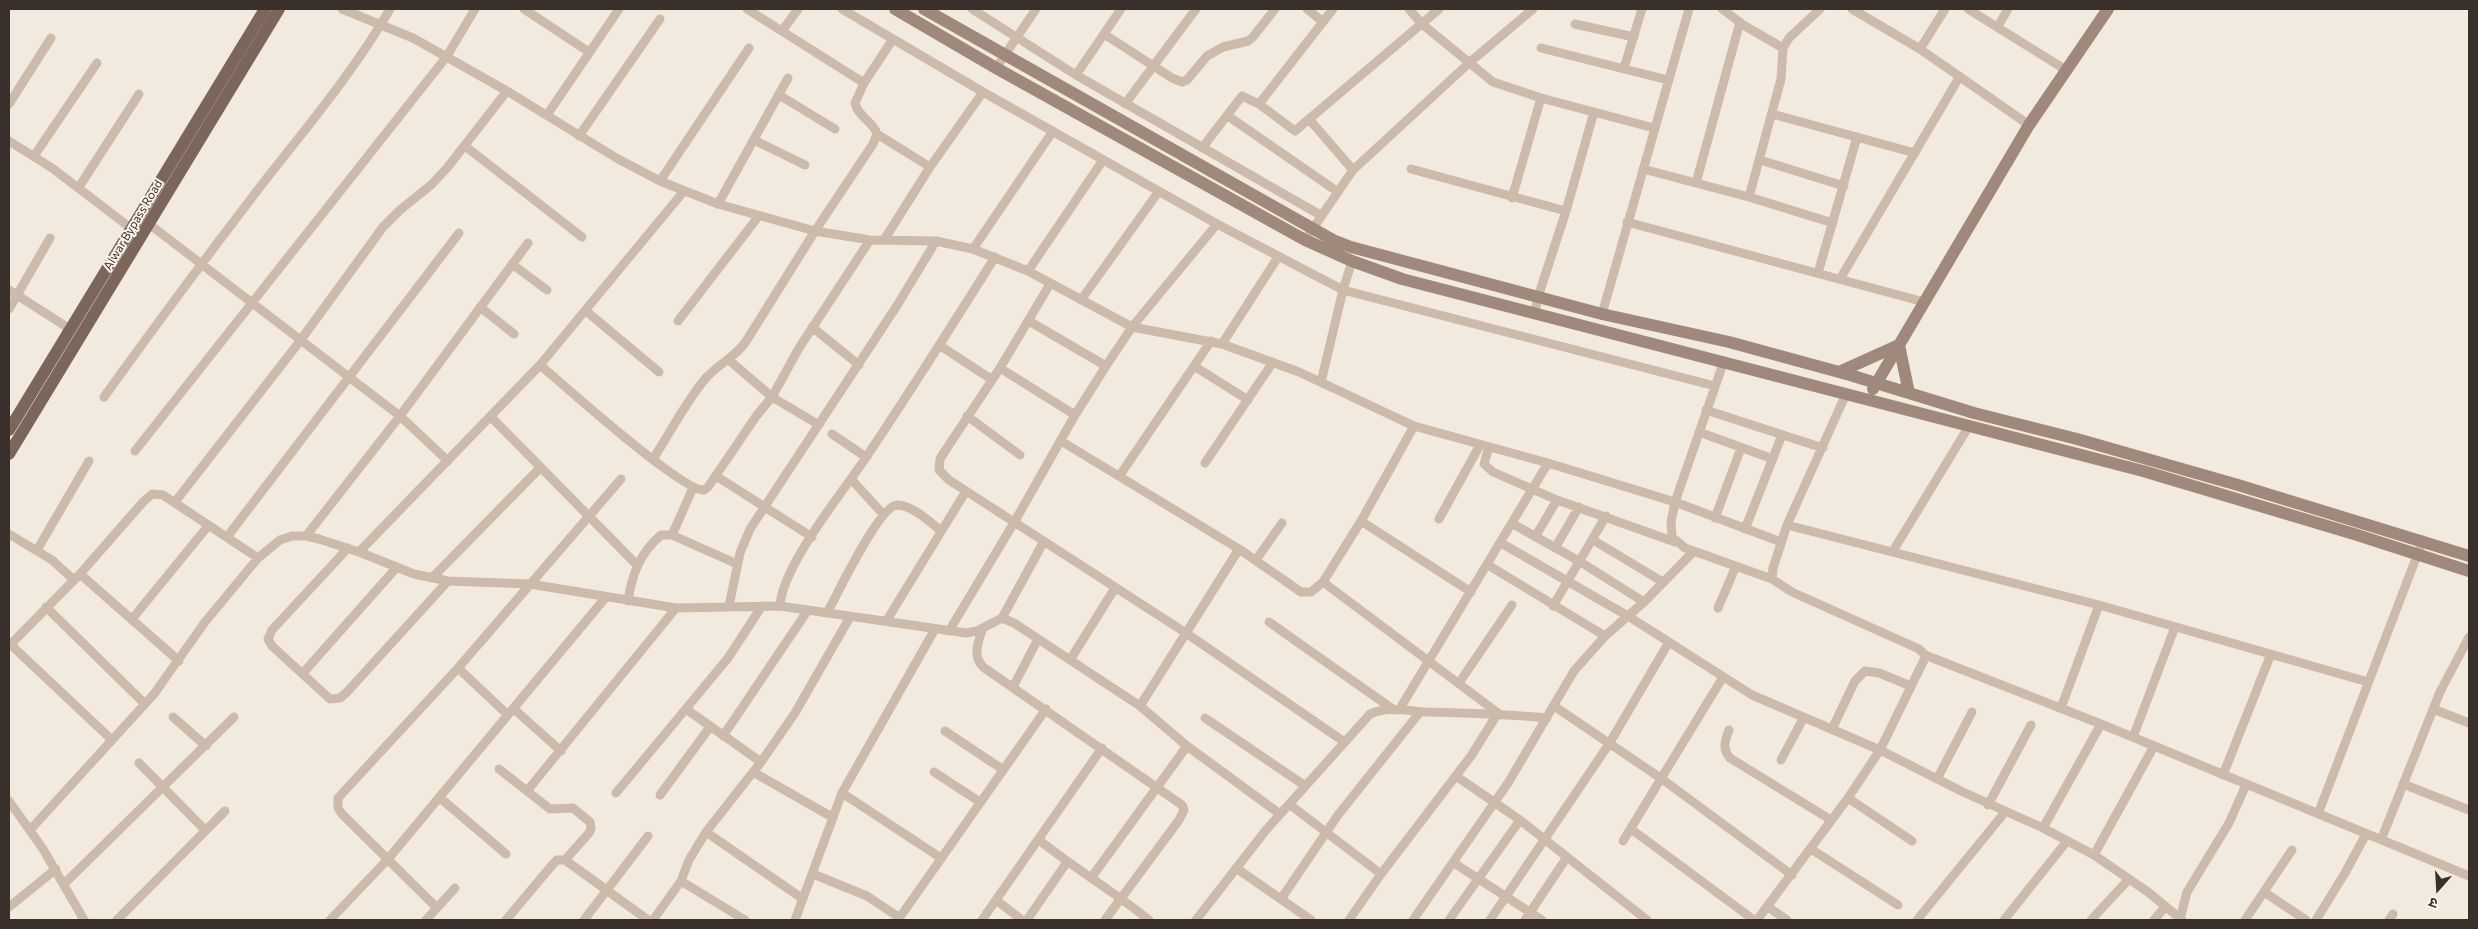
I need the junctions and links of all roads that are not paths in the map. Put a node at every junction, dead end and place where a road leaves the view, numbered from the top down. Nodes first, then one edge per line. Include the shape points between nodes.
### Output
1 (265, 9) edge
2 (279, 9) edge
3 (342, 9) edge
4 (390, 9) edge
5 (475, 9) edge
6 (619, 9) edge
7 (747, 9) edge
8 (798, 9) edge
9 (842, 9) edge
10 (924, 9) edge
11 (972, 9) edge
12 (1036, 9) edge
13 (1121, 9) edge
14 (1196, 9) edge
15 (1275, 9) edge
16 (1306, 9) edge
17 (1333, 9) edge
18 (1409, 9) edge
19 (1440, 9) edge
20 (1533, 9) edge
21 (1642, 9) edge
22 (1688, 9) edge
23 (1722, 9) edge
24 (1820, 9) edge
25 (1852, 9) edge
26 (1946, 9) edge
27 (1968, 9) edge
28 (2008, 9) edge
29 (2108, 9) edge
30 (529, 10) edge
31 (900, 10) edge
32 (660, 20) dead end
33 (1322, 21) junction
34 (1740, 22) junction
35 (381, 24) junction
36 (1422, 24) junction
37 (1575, 24) dead end
38 (1998, 26) junction
39 (782, 31) junction
40 (1104, 34) junction
41 (1018, 37) junction
42 (1634, 37) junction
43 (51, 38) dead end
44 (893, 40) junction
45 (749, 48) dead end
46 (1541, 48) dead end
47 (1783, 48) junction
48 (1920, 49) junction
49 (589, 52) junction
50 (447, 56) junction
51 (1004, 56) junction
52 (97, 63) dead end
53 (1468, 63) junction
54 (1154, 66) junction
55 (996, 68) junction
56 (1624, 68) junction
57 (2066, 70) junction
58 (1076, 75) junction
59 (1960, 76) junction
60 (788, 78) dead end
61 (1668, 80) junction
62 (864, 83) junction
63 (507, 91) junction
64 (983, 92) junction
65 (139, 94) dead end
66 (779, 95) junction
67 (1541, 98) junction
68 (9, 104) edge
69 (1125, 104) junction
70 (1260, 104) junction
71 (1594, 112) junction
72 (1772, 114) junction
73 (547, 115) junction
74 (1228, 116) junction
75 (1310, 119) junction
76 (2029, 125) junction
77 (1654, 128) junction
78 (835, 129) dead end
79 (1054, 131) junction
80 (878, 134) junction
81 (579, 136) junction
82 (1857, 137) junction
83 (754, 140) junction
84 (9, 141) edge
85 (465, 146) junction
86 (1202, 148) junction
87 (1915, 153) junction
88 (34, 156) junction
89 (1103, 160) junction
90 (1760, 160) junction
91 (805, 165) dead end
92 (930, 167) junction
93 (1411, 169) dead end
94 (1643, 169) junction
95 (1353, 170) junction
96 (660, 181) junction
97 (1696, 183) junction
98 (1844, 186) junction
99 (79, 187) junction
100 (684, 191) junction
101 (1159, 191) junction
102 (1338, 192) junction
103 (1749, 197) junction
104 (1512, 198) junction
105 (718, 204) junction
106 (1566, 211) junction
107 (1322, 216) junction
108 (758, 217) junction
109 (1627, 222) junction
110 (1833, 223) junction
111 (149, 224) junction
112 (1217, 224) junction
113 (1314, 228) junction
114 (132, 229) junction
115 (815, 231) junction
116 (459, 233) dead end
117 (582, 237) dead end
118 (50, 238) dead end
119 (870, 240) junction
120 (884, 240) junction
121 (1304, 240) junction
122 (936, 241) junction
123 (528, 243) dead end
124 (972, 249) junction
125 (996, 257) junction
126 (1278, 257) junction
127 (1352, 261) junction
128 (201, 264) junction
129 (512, 264) junction
130 (1028, 271) junction
131 (1818, 273) junction
132 (1840, 279) junction
133 (1050, 284) junction
134 (547, 290) dead end
135 (1343, 290) junction
136 (13, 293) edge
137 (1538, 297) junction
138 (1081, 300) junction
139 (1924, 302) junction
140 (251, 303) junction
141 (480, 307) junction
142 (9, 309) edge
143 (586, 311) junction
144 (1535, 312) junction
145 (1602, 314) junction
146 (678, 321) dead end
147 (1029, 321) junction
148 (812, 327) junction
149 (1132, 327) junction
150 (70, 329) junction
151 (514, 334) dead end
152 (1211, 341) junction
153 (300, 342) junction
154 (1222, 344) junction
155 (939, 345) junction
156 (1899, 345) junction
157 (729, 360) junction
158 (1724, 361) junction
159 (1273, 362) junction
160 (540, 365) junction
161 (859, 365) junction
162 (1106, 366) junction
163 (1194, 366) junction
164 (1000, 368) junction
165 (659, 372) dead end
166 (1839, 372) junction
167 (348, 378) junction
168 (991, 379) junction
169 (1321, 382) junction
170 (1877, 383) junction
171 (1715, 386) junction
172 (1909, 393) junction
173 (1846, 394) junction
174 (104, 397) dead end
175 (772, 397) junction
176 (1868, 399) junction
177 (1248, 400) junction
178 (1706, 410) junction
179 (1075, 415) junction
180 (12, 416) edge
181 (400, 416) junction
182 (967, 416) junction
183 (492, 417) junction
184 (819, 425) junction
185 (1414, 426) junction
186 (1969, 426) junction
187 (9, 430) edge
188 (1699, 432) junction
189 (832, 434) dead end
190 (1782, 435) junction
191 (1061, 441) junction
192 (1484, 446) junction
193 (1741, 448) junction
194 (1823, 448) junction
195 (135, 451) dead end
196 (9, 454) edge
197 (1020, 455) dead end
198 (866, 457) junction
199 (1773, 458) junction
200 (653, 459) junction
201 (448, 461) junction
202 (89, 462) dead end
203 (1205, 463) dead end
204 (1548, 463) junction
205 (540, 468) junction
206 (716, 476) junction
207 (1120, 476) junction
208 (621, 479) dead end
209 (851, 480) junction
210 (694, 488) junction
211 (966, 490) junction
212 (1532, 490) junction
213 (1557, 500) junction
214 (175, 502) junction
215 (1675, 502) junction
216 (765, 507) junction
217 (1579, 507) junction
218 (883, 514) junction
219 (588, 515) junction
220 (1606, 516) junction
221 (1715, 518) junction
222 (1439, 519) dead end
223 (1015, 521) junction
224 (1361, 521) junction
225 (1282, 523) dead end
226 (1513, 524) junction
227 (1787, 525) junction
228 (208, 526) junction
229 (1745, 529) junction
230 (940, 530) junction
231 (9, 534) edge
232 (672, 535) junction
233 (306, 536) junction
234 (227, 537) junction
235 (812, 537) junction
236 (1535, 537) junction
237 (1593, 540) junction
238 (2424, 540) junction
239 (1044, 541) junction
240 (1675, 542) junction
241 (1781, 542) junction
242 (1501, 543) junction
243 (348, 548) junction
244 (1555, 548) junction
245 (1239, 549) junction
246 (37, 550) junction
247 (1694, 551) junction
248 (359, 552) junction
249 (1894, 552) junction
250 (2418, 556) junction
251 (2469, 556) edge
252 (258, 558) junction
253 (1256, 560) junction
254 (1579, 561) junction
255 (737, 564) junction
256 (637, 565) junction
257 (1488, 565) junction
258 (1736, 566) junction
259 (396, 568) junction
260 (2469, 572) edge
261 (77, 577) junction
262 (432, 578) junction
263 (1772, 579) junction
264 (448, 581) junction
265 (1323, 582) junction
266 (1566, 582) junction
267 (1663, 582) junction
268 (530, 584) junction
269 (1115, 588) junction
270 (1470, 592) junction
271 (606, 597) junction
272 (628, 601) junction
273 (1644, 602) junction
274 (1512, 605) dead end
275 (2099, 605) junction
276 (729, 606) junction
277 (762, 606) junction
278 (780, 606) junction
279 (1553, 606) junction
280 (46, 607) junction
281 (676, 608) junction
282 (1718, 608) dead end
283 (808, 610) junction
284 (827, 613) junction
285 (1628, 616) junction
286 (850, 617) junction
287 (1002, 618) junction
288 (132, 619) junction
289 (886, 620) junction
290 (1269, 622) dead end
291 (2175, 627) junction
292 (983, 628) junction
293 (935, 629) junction
294 (949, 630) junction
295 (1186, 634) junction
296 (1605, 636) junction
297 (2469, 637) edge
298 (1038, 639) junction
299 (1669, 642) junction
300 (10, 645) edge
301 (2271, 654) junction
302 (1925, 655) junction
303 (1070, 660) junction
304 (1429, 660) junction
305 (179, 661) junction
306 (458, 668) junction
307 (302, 673) junction
308 (1723, 677) junction
309 (2368, 682) junction
310 (1459, 683) junction
311 (1912, 686) junction
312 (1013, 687) junction
313 (145, 704) junction
314 (1140, 706) junction
315 (1554, 706) junction
316 (686, 708) junction
317 (2061, 708) junction
318 (1046, 709) junction
319 (2433, 709) junction
320 (1396, 710) junction
321 (511, 712) junction
322 (1420, 712) junction
323 (1972, 712) dead end
324 (1498, 713) junction
325 (174, 717) dead end
326 (234, 717) dead end
327 (1804, 717) junction
328 (1205, 718) dead end
329 (1547, 718) junction
330 (2469, 723) edge
331 (2101, 724) junction
332 (2031, 725) dead end
333 (710, 727) junction
334 (1832, 729) junction
335 (1729, 730) dead end
336 (945, 731) dead end
337 (723, 736) junction
338 (2133, 737) junction
339 (112, 740) junction
340 (1343, 741) junction
341 (1609, 744) junction
342 (206, 746) junction
343 (1187, 746) junction
344 (2154, 746) junction
345 (1102, 748) junction
346 (1880, 750) junction
347 (561, 751) junction
348 (1781, 760) dead end
349 (139, 762) dead end
350 (761, 762) junction
351 (499, 769) dead end
352 (1002, 769) junction
353 (752, 772) junction
354 (934, 772) dead end
355 (2223, 775) junction
356 (1456, 776) junction
357 (1937, 778) junction
358 (1662, 779) junction
359 (2403, 784) junction
360 (1304, 785) junction
361 (2246, 785) junction
362 (1158, 786) junction
363 (164, 787) junction
364 (527, 791) junction
365 (616, 793) dead end
366 (842, 793) junction
367 (660, 795) dead end
368 (439, 797) junction
369 (1848, 798) junction
370 (980, 802) junction
371 (1495, 803) junction
372 (1289, 804) junction
373 (1988, 805) junction
374 (10, 806) edge
375 (2469, 810) edge
376 (225, 811) dead end
377 (2005, 812) junction
378 (1280, 814) junction
379 (2318, 814) junction
380 (832, 817) junction
381 (1520, 820) junction
382 (1832, 820) junction
383 (2043, 828) junction
384 (1631, 829) junction
385 (30, 830) junction
386 (205, 830) junction
387 (1326, 831) junction
388 (706, 832) junction
389 (2366, 834) junction
390 (648, 836) dead end
391 (1039, 840) junction
392 (1544, 840) junction
393 (2381, 840) junction
394 (1623, 841) dead end
395 (1912, 841) dead end
396 (2067, 841) junction
397 (1811, 849) junction
398 (2292, 850) dead end
399 (506, 854) dead end
400 (2094, 855) junction
401 (1567, 857) junction
402 (941, 858) junction
403 (388, 859) junction
404 (565, 860) junction
405 (1067, 862) junction
406 (1454, 862) junction
407 (1236, 868) junction
408 (56, 869) junction
409 (813, 874) junction
410 (1381, 874) junction
411 (1792, 874) junction
412 (2469, 876) edge
413 (1092, 878) junction
414 (1477, 879) junction
415 (2129, 879) junction
416 (681, 881) junction
417 (64, 884) junction
418 (455, 888) dead end
419 (607, 891) junction
420 (2264, 892) junction
421 (1506, 897) junction
422 (1121, 898) junction
423 (803, 899) junction
424 (1281, 899) junction
425 (996, 900) junction
426 (1898, 905) dead end
427 (9, 907) edge
428 (1768, 907) junction
429 (2165, 907) junction
430 (437, 908) junction
431 (1527, 916) edge
432 (899, 919) edge
433 (2181, 919) edge
434 (84, 920) edge
435 (118, 920) edge
436 (330, 920) edge
437 (426, 920) edge
438 (506, 920) edge
439 (584, 920) edge
440 (648, 920) edge
441 (653, 920) edge
442 (744, 920) edge
443 (795, 920) edge
444 (982, 920) edge
445 (1022, 920) edge
446 (1027, 920) edge
447 (1105, 920) edge
448 (1148, 920) edge
449 (1196, 920) edge
450 (1311, 920) edge
451 (1350, 920) edge
452 (1413, 920) edge
453 (1449, 920) edge
454 (1490, 920) edge
455 (1542, 920) edge
456 (1647, 920) edge
457 (1756, 920) edge
458 (1787, 920) edge
459 (1917, 920) edge
460 (2004, 920) edge
461 (2091, 920) edge
462 (2154, 920) edge
463 (2245, 920) edge
464 (2306, 920) edge
465 (2316, 920) edge

1 - 114 main road, Alwar Bypass Road
2 - 111 main road, Alwar Bypass Road
3 - 35 street
4 - 35 street
5 - 50 street
6 - 49 street
7 - 39 street
8 - 39 street
9 - 44 street
10 - 51 main road
11 - 41 street
12 - 41 street
13 - 40 street
14 - 54 street
15 - 54 street via 1248,42 1223,47 1207,56 1187,80 1177,80
16 - 33 street
17 - 33 street
18 - 36 street
19 - 36 street
20 - 53 street
21 - 42 street
22 - 61 street
23 - 34 street
24 - 47 street via 1789,38
25 - 48 street
26 - 48 street
27 - 38 street
28 - 38 street
29 - 57 main road
30 - 49 street
31 - 55 main road
32 - 81 street
33 - 70 street
34 - 47 street
34 - 97 street
35 - 50 street
35 - 128 street via 336,89
36 - 53 street
36 - 75 street
37 - 42 street
38 - 57 street
39 - 62 street
40 - 54 street
40 - 58 street
41 - 51 street
41 - 58 street
42 - 56 street
43 - 68 street
44 - 62 street
44 - 64 street
45 - 96 street
46 - 56 street
47 - 72 street via 1783,68
48 - 59 street
49 - 73 street
50 - 63 street
50 - 140 street
51 - 55 street
51 - 113 main road
52 - 88 street
53 - 67 street via 1493,82
53 - 95 street
54 - 69 street
55 - 121 main road
56 - 61 street
57 - 76 main road
58 - 69 street
59 - 76 street
59 - 87 street
60 - 66 street
61 - 77 street
62 - 80 street via 857,96 856,110
63 - 73 street
63 - 85 street
64 - 79 street
64 - 92 street
65 - 99 street
66 - 78 street
66 - 83 street
67 - 71 street
67 - 104 street
69 - 86 street
70 - 74 street via 1242,96
70 - 75 street via 1295,132
71 - 77 street
71 - 106 street
72 - 82 street
72 - 90 street
73 - 81 street
74 - 86 street
74 - 102 street
75 - 95 street
76 - 139 main road
77 - 94 street
79 - 89 street
79 - 124 street
80 - 92 street
80 - 115 street
81 - 96 street
82 - 87 street
82 - 98 street
83 - 91 street
83 - 105 street
84 - 88 street
85 - 117 street
85 - 153 street via 431,185 383,227
86 - 107 street
87 - 132 street
88 - 99 street
89 - 101 street
89 - 130 street
90 - 98 street
90 - 103 street
92 - 120 street
93 - 104 street
94 - 97 street
94 - 109 street
95 - 102 street
96 - 100 street
97 - 103 street
98 - 110 street
99 - 114 street
100 - 105 street
100 - 143 street
101 - 112 street
101 - 138 street
102 - 107 street
103 - 110 street
104 - 106 street
105 - 108 street
106 - 137 street
107 - 113 street
108 - 115 street
108 - 146 street
109 - 131 street
109 - 145 street
110 - 131 street
111 - 128 street
111 - 196 main road, Alwar Bypass Road
112 - 126 street
112 - 149 street
113 - 121 street
113 - 137 main road via 1333,240 1367,252
114 - 150 main road, Alwar Bypass Road
115 - 119 street
115 - 157 street via 745,343
116 - 167 street
118 - 136 street
119 - 120 street
119 - 148 street
120 - 122 street
121 - 127 main road
122 - 124 street
122 - 161 street
123 - 129 street
124 - 125 street
125 - 130 street
125 - 155 street
126 - 135 street
126 - 154 street
127 - 135 street
127 - 144 main road via 1402,279
128 - 140 street
128 - 174 street
129 - 134 street
129 - 141 street
130 - 133 street
131 - 132 street
132 - 139 street
133 - 138 street
133 - 147 street
135 - 169 street
135 - 171 street
136 - 142 street
136 - 150 street
137 - 144 street
137 - 145 main road
138 - 149 street
139 - 156 main road
140 - 153 street
140 - 195 street
141 - 151 street
141 - 181 street
143 - 160 street
143 - 165 street
144 - 158 main road
145 - 166 main road via 1729,342
147 - 162 street
147 - 164 street
148 - 161 street
148 - 175 street
149 - 152 street
149 - 162 street
150 - 180 main road, Alwar Bypass Road
152 - 154 street
152 - 163 street
153 - 167 street
153 - 214 street
154 - 159 street
155 - 168 street
155 - 198 street
156 - 166 main road
156 - 170 main road
156 - 172 main road
157 - 175 street
157 - 200 street via 713,370 699,387
158 - 171 street
158 - 173 main road
159 - 169 street
159 - 177 street
160 - 183 street
160 - 200 street
161 - 184 street
162 - 179 street
163 - 177 street
163 - 207 street
164 - 168 street
164 - 179 street
166 - 170 main road
167 - 181 street
167 - 234 street
168 - 182 street
169 - 185 street
170 - 172 main road
170 - 176 main road
171 - 178 street
172 - 238 main road
173 - 176 main road
173 - 194 street
175 - 184 street
175 - 206 street
176 - 186 main road
177 - 203 street
178 - 188 street
178 - 190 street
179 - 191 street
180 - 187 main road, Alwar Bypass Road
181 - 201 street
181 - 233 street
182 - 197 street
182 - 211 street via 938,465 943,475
183 - 201 street
183 - 205 street
184 - 216 street
185 - 192 street
185 - 224 street
186 - 249 street
186 - 250 main road via 2217,492
188 - 193 street
188 - 215 street
189 - 198 street
190 - 194 street
190 - 199 street
191 - 207 street
191 - 223 street
192 - 204 street
192 - 212 street via 1486,467
192 - 222 street
193 - 199 street
193 - 221 street
194 - 227 street
198 - 209 street
199 - 229 street
200 - 210 street
201 - 248 street
202 - 246 street
204 - 212 street
204 - 215 street
205 - 219 street
205 - 262 street
206 - 210 street via 704,490
206 - 216 street
207 - 245 street
208 - 219 street
209 - 218 street
209 - 235 street
210 - 232 street
211 - 223 street
211 - 230 street
212 - 213 street
212 - 226 street
213 - 217 street
213 - 236 street
214 - 228 street
214 - 261 street via 158,493 147,497
215 - 221 street
215 - 240 street via 1671,532
216 - 235 street
216 - 255 street via 744,542
217 - 220 street
217 - 244 street
218 - 230 street via 898,505 908,508
218 - 284 street
219 - 256 street
219 - 268 street
220 - 237 street
220 - 240 street
221 - 229 street
223 - 239 street
223 - 294 street
224 - 265 street
224 - 270 street
225 - 253 street
226 - 236 street
226 - 242 street
227 - 241 street
227 - 249 street
228 - 234 street
228 - 288 street
229 - 241 street
230 - 289 street
231 - 246 street
232 - 255 street
232 - 256 street via 661,535
233 - 243 street
233 - 252 street via 280,540
234 - 252 street
235 - 278 street via 788,574
236 - 244 street
237 - 254 street
237 - 267 street
238 - 250 street
238 - 251 main road
239 - 269 street
239 - 287 street
240 - 247 street
241 - 263 street via 1772,568
242 - 257 street
242 - 266 street
243 - 248 street
243 - 307 street via 268,639
244 - 254 street
245 - 253 street
245 - 295 street
246 - 261 street
247 - 258 street
247 - 267 street
248 - 259 street
249 - 275 street
250 - 260 main road
250 - 309 street
252 - 305 street via 205,622
253 - 265 street via 1301,592 1311,592
254 - 266 street
254 - 273 street
255 - 276 street
256 - 272 street via 632,574
257 - 270 street
257 - 279 street
258 - 263 street
258 - 282 street
259 - 262 street
259 - 307 street
261 - 280 street
261 - 288 street
262 - 264 street
263 - 302 street via 1919,649
264 - 268 street
264 - 307 street via 340,698 330,699
265 - 304 street
266 - 279 street
266 - 285 street
267 - 273 street
268 - 271 street
268 - 306 street
269 - 295 street
269 - 303 street
270 - 304 street
271 - 272 street
271 - 321 street
272 - 281 street
273 - 285 street
274 - 310 street
275 - 291 street
275 - 317 street
276 - 277 street
276 - 281 street
277 - 278 street
277 - 316 street via 728,658
278 - 283 street
279 - 296 street
280 - 300 street
280 - 313 street
281 - 347 street
283 - 284 street
283 - 337 street
284 - 286 street
285 - 296 street
285 - 299 street
286 - 289 street
286 - 350 street via 795,713
287 - 292 street
287 - 298 street
288 - 305 street
289 - 293 street
290 - 320 street
291 - 301 street
291 - 338 street
292 - 294 street via 966,633
292 - 312 street via 976,653 978,661
293 - 294 street
293 - 366 street
295 - 314 street
295 - 340 street
296 - 315 street via 1574,671
297 - 319 street
298 - 303 street
298 - 312 street
299 - 308 street
299 - 341 street
300 - 339 street
301 - 309 street
301 - 355 street
302 - 311 street
302 - 317 street
303 - 314 street
304 - 310 street
304 - 320 street
305 - 313 street
306 - 321 street
306 - 403 street via 337,802 342,814
308 - 327 street via 1752,695
308 - 358 street
309 - 379 street
310 - 324 street
311 - 334 street via 1865,671 1855,681
311 - 346 street
312 - 318 street
313 - 339 street
314 - 343 street
315 - 329 street
315 - 341 street
316 - 333 street
316 - 365 street
317 - 331 street
318 - 345 street
318 - 352 street
319 - 330 street
319 - 359 street
320 - 322 street
320 - 340 street via 1370,714
321 - 347 street
321 - 368 street
322 - 324 street
322 - 387 street
323 - 357 street
324 - 329 street
324 - 356 street
325 - 342 street
326 - 342 street
327 - 334 street
327 - 348 street
328 - 360 street
329 - 371 street
331 - 338 street
331 - 383 street
332 - 373 street
333 - 337 street
333 - 367 street
334 - 346 street
335 - 382 street via 1725,750 1730,758
336 - 352 street
337 - 350 street
338 - 344 street
339 - 385 street
340 - 360 street
341 - 358 street
341 - 392 street
342 - 363 street
343 - 362 street
343 - 378 street
344 - 355 street
344 - 400 street
345 - 362 street
345 - 391 street
346 - 357 street
346 - 369 street
347 - 364 street
349 - 363 street
350 - 353 street
351 - 364 street
352 - 370 street
353 - 380 street
353 - 388 street
354 - 370 street
355 - 361 street
356 - 371 street
356 - 410 street
357 - 373 street
358 - 384 street
358 - 411 street
359 - 375 street
359 - 393 street
360 - 372 street
361 - 379 street
361 - 433 street via 2229,823 2187,892
362 - 413 street
362 - 422 street via 1184,810
363 - 386 street
363 - 417 street
364 - 404 street via 550,809 573,808 590,822 589,833
366 - 380 street
366 - 402 street
368 - 399 street
368 - 403 street
369 - 382 street
369 - 395 street
370 - 402 street
371 - 381 street
371 - 406 street
372 - 378 street
372 - 387 street
373 - 377 street
374 - 385 street
376 - 386 street
377 - 383 street
377 - 459 street
378 - 407 street
379 - 389 street
380 - 409 street
381 - 392 street
381 - 414 street
382 - 397 street
383 - 396 street
384 - 394 street
384 - 457 street
385 - 408 street
386 - 435 street
387 - 410 street
387 - 424 street
388 - 416 street
388 - 423 street
389 - 393 street
389 - 465 street
390 - 419 street
391 - 405 street
391 - 425 street
392 - 401 street
392 - 421 street
393 - 412 street
396 - 400 street
396 - 460 street
397 - 411 street
397 - 426 street
398 - 420 street
400 - 415 street
401 - 431 street
401 - 456 street
402 - 432 street
403 - 430 street
403 - 436 street
404 - 419 street
404 - 438 street via 557,860 553,864
405 - 413 street
405 - 446 street
406 - 414 street
406 - 452 street
407 - 424 street
407 - 449 street
408 - 417 street
408 - 427 street
409 - 423 street
409 - 432 street via 867,896
410 - 451 street
411 - 428 street
413 - 422 street
414 - 421 street
414 - 453 street
415 - 429 street
415 - 461 street
416 - 441 street
416 - 442 street
417 - 434 street
418 - 430 street
419 - 439 street
419 - 440 street
420 - 463 street
420 - 464 street
421 - 431 street
421 - 454 street
422 - 447 street
422 - 448 street
423 - 443 street
424 - 450 street
425 - 444 street
425 - 445 street
428 - 457 street
428 - 458 street
429 - 433 street
429 - 462 street
430 - 437 street
431 - 455 street

